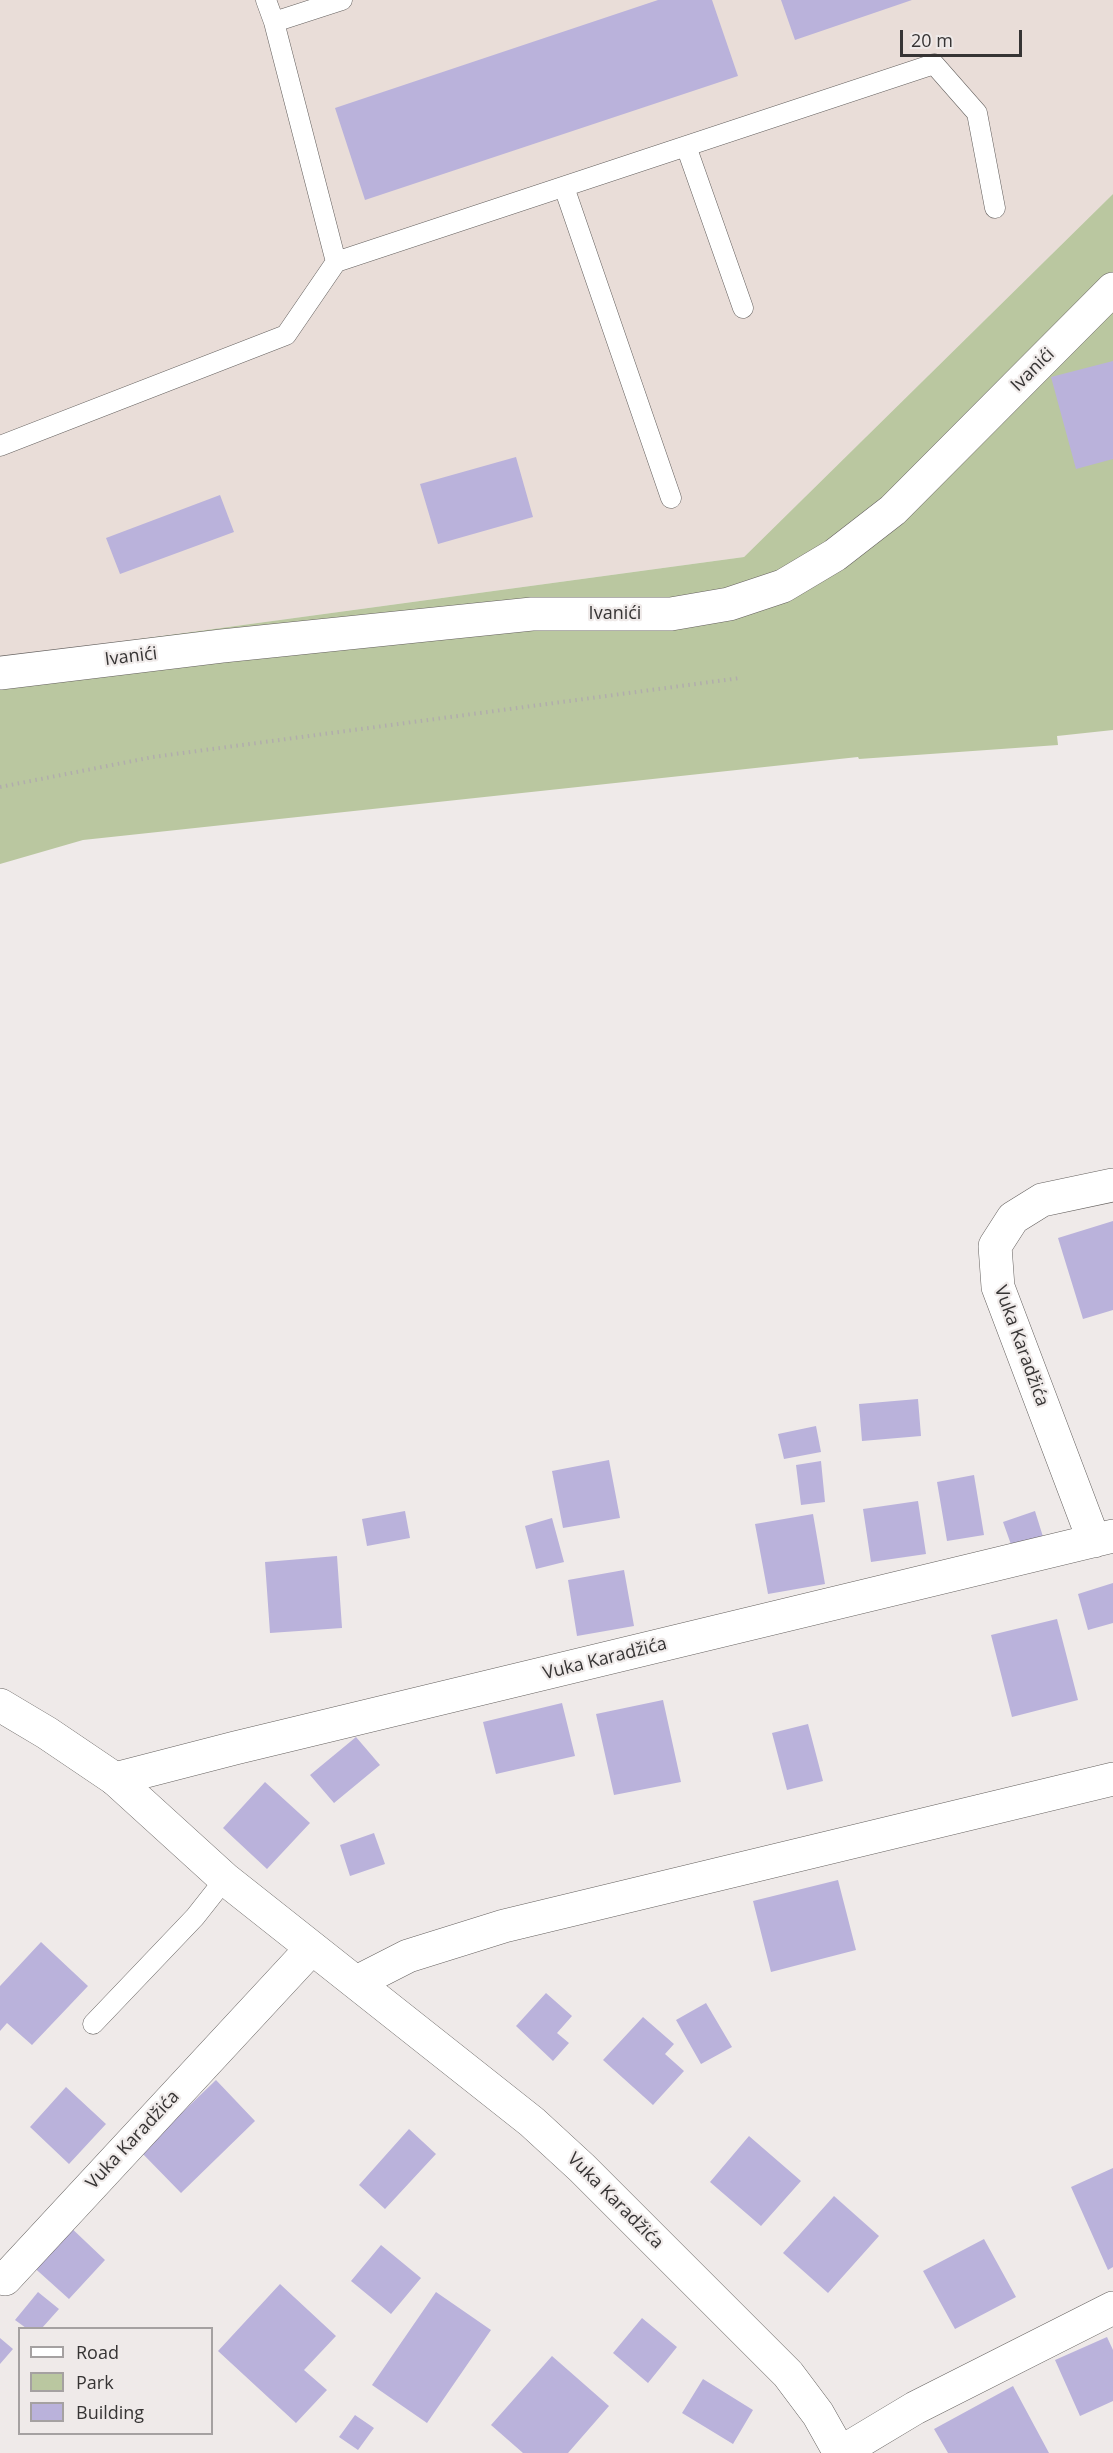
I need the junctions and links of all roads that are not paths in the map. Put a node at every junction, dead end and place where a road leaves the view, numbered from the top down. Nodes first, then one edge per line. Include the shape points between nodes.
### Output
1 (266, 0) edge
2 (342, 0) edge
3 (274, 22) junction
4 (686, 146) junction
5 (564, 187) junction
6 (995, 208) dead end
7 (336, 262) junction
8 (1113, 289) edge
9 (743, 308) dead end
10 (0, 446) edge
11 (671, 498) dead end
12 (0, 673) edge
13 (1113, 1185) edge
14 (1104, 1539) edge
15 (0, 1705) edge
16 (115, 1779) junction
17 (1113, 1779) edge
18 (225, 1879) junction
19 (311, 1949) junction
20 (357, 1982) junction
21 (93, 2024) dead end
22 (4, 2279) dead end
23 (1113, 2308) edge
24 (840, 2453) edge

1 - 3 lane
2 - 3 lane
3 - 7 lane
4 - 5 lane
4 - 6 lane via 934,64 977,113
4 - 9 lane
5 - 7 lane
5 - 11 lane
7 - 10 lane via 286,335
8 - 12 street, Ivanići via 892,510 835,555 783,586 729,604 671,614 532,614
13 - 14 street, Vuka Karadžića via 1042,1200 1013,1218 995,1246 998,1287
14 - 16 street, Vuka Karadžića
15 - 16 street, Vuka Karadžića
16 - 18 street, Vuka Karadžića
17 - 20 street via 504,1926 408,1956
18 - 19 street, Vuka Karadžića
18 - 21 lane via 195,1917
19 - 20 street, Vuka Karadžića
19 - 22 street, Vuka Karadžića
20 - 24 street, Vuka Karadžića via 532,2122 582,2168 788,2374 818,2414
23 - 24 street, Vuka Karadžića via 915,2408

